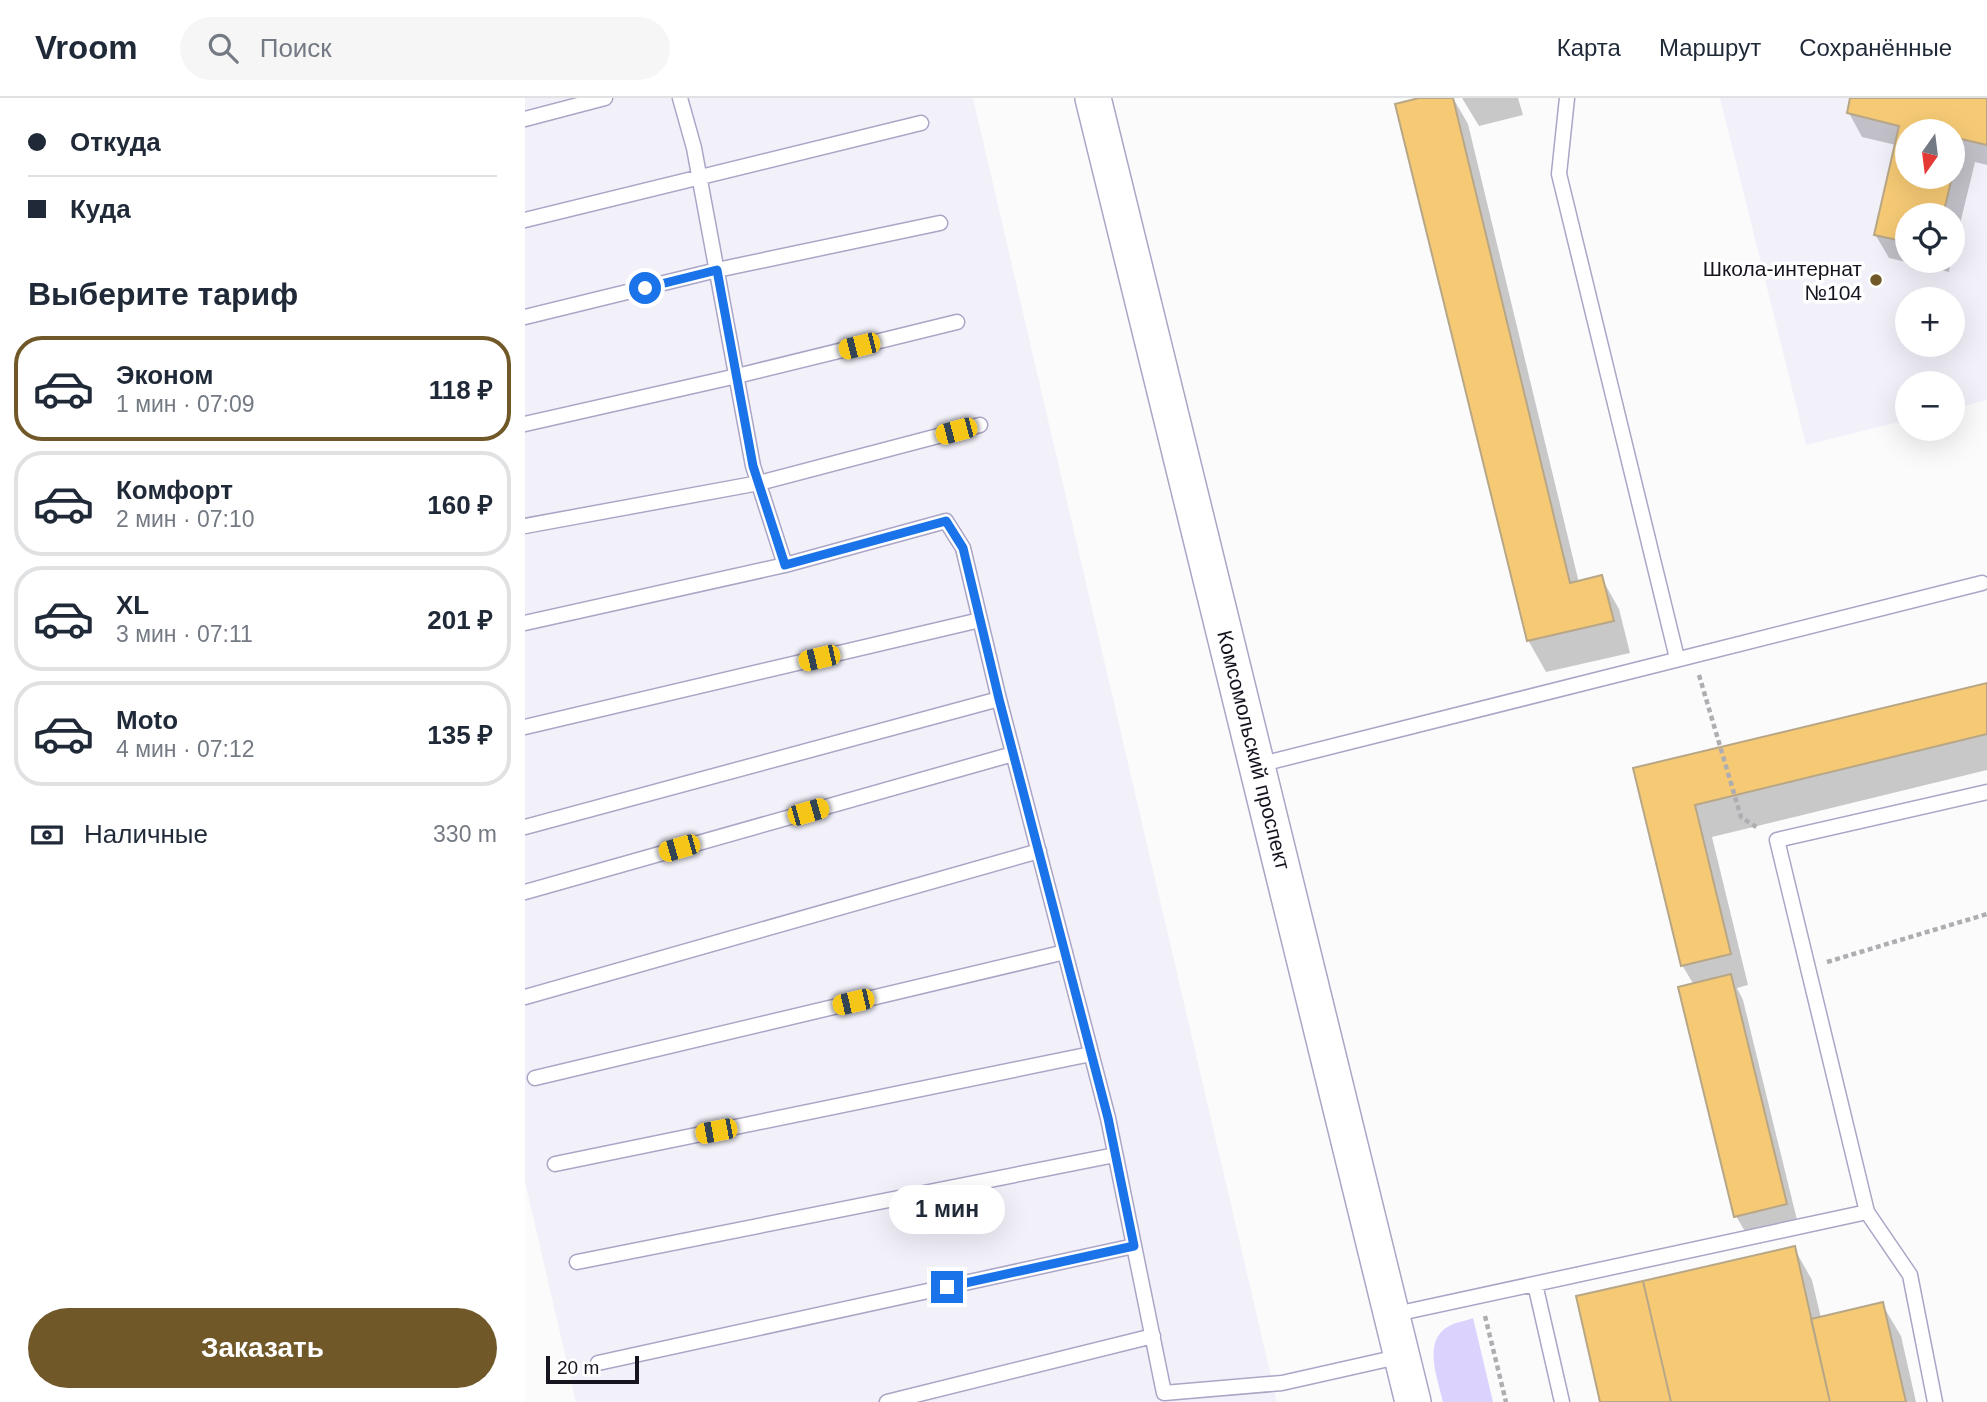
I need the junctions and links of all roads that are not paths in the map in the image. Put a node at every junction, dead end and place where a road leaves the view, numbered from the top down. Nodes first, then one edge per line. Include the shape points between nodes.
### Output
1 (605, 98) edge
2 (680, 98) edge
3 (1093, 98) edge
4 (1567, 98) edge
5 (525, 119) edge
6 (921, 123) dead end
7 (700, 176) junction
8 (525, 220) edge
9 (940, 223) dead end
10 (717, 270) junction
11 (525, 317) edge
12 (957, 322) dead end
13 (737, 376) junction
14 (525, 424) edge
15 (980, 425) dead end
16 (759, 483) junction
17 (525, 526) edge
18 (785, 565) junction
19 (1982, 583) dead end
20 (980, 621) junction
21 (525, 623) edge
22 (1677, 658) junction
23 (999, 699) junction
24 (525, 727) edge
25 (1013, 754) junction
26 (1258, 765) junction
27 (1987, 792) edge
28 (525, 827) edge
29 (1039, 851) junction
30 (525, 892) edge
31 (1065, 952) junction
32 (525, 997) edge
33 (1091, 1054) junction
34 (535, 1078) dead end
35 (1115, 1155) junction
36 (555, 1164) dead end
37 (1867, 1212) junction
38 (1134, 1246) junction
39 (577, 1262) dead end
40 (1535, 1284) junction
41 (1391, 1315) junction
42 (1153, 1336) junction
43 (1402, 1356) junction
44 (599, 1363) dead end
45 (1165, 1397) edge
46 (887, 1402) edge
47 (1413, 1402) edge
48 (1562, 1402) edge
49 (1935, 1402) edge

1 - 5 lane
2 - 7 lane
3 - 26 street, Комсомольский проспект
4 - 22 lane via 1559,174
6 - 7 lane
7 - 8 lane
7 - 10 lane
9 - 10 lane
10 - 11 lane
10 - 13 lane
12 - 13 lane
13 - 14 lane
13 - 16 lane
15 - 16 lane
16 - 17 lane
16 - 18 lane
18 - 20 lane via 946,521 963,548
18 - 21 lane
19 - 22 lane
20 - 23 lane
20 - 24 lane
22 - 26 lane
23 - 25 lane
23 - 28 lane
25 - 29 lane
25 - 30 lane
26 - 41 street, Комсомольский проспект
27 - 37 lane via 1777,840
29 - 31 lane
29 - 32 lane
31 - 33 lane
31 - 34 lane
33 - 35 lane
33 - 36 lane
35 - 38 lane
35 - 39 lane
37 - 40 lane
37 - 49 lane via 1910,1275
38 - 42 lane
38 - 44 lane
40 - 41 lane
40 - 48 lane
41 - 43 street, Комсомольский проспект
42 - 45 lane
42 - 46 lane
43 - 45 lane via 1282,1383
43 - 47 street, Комсомольский проспект

